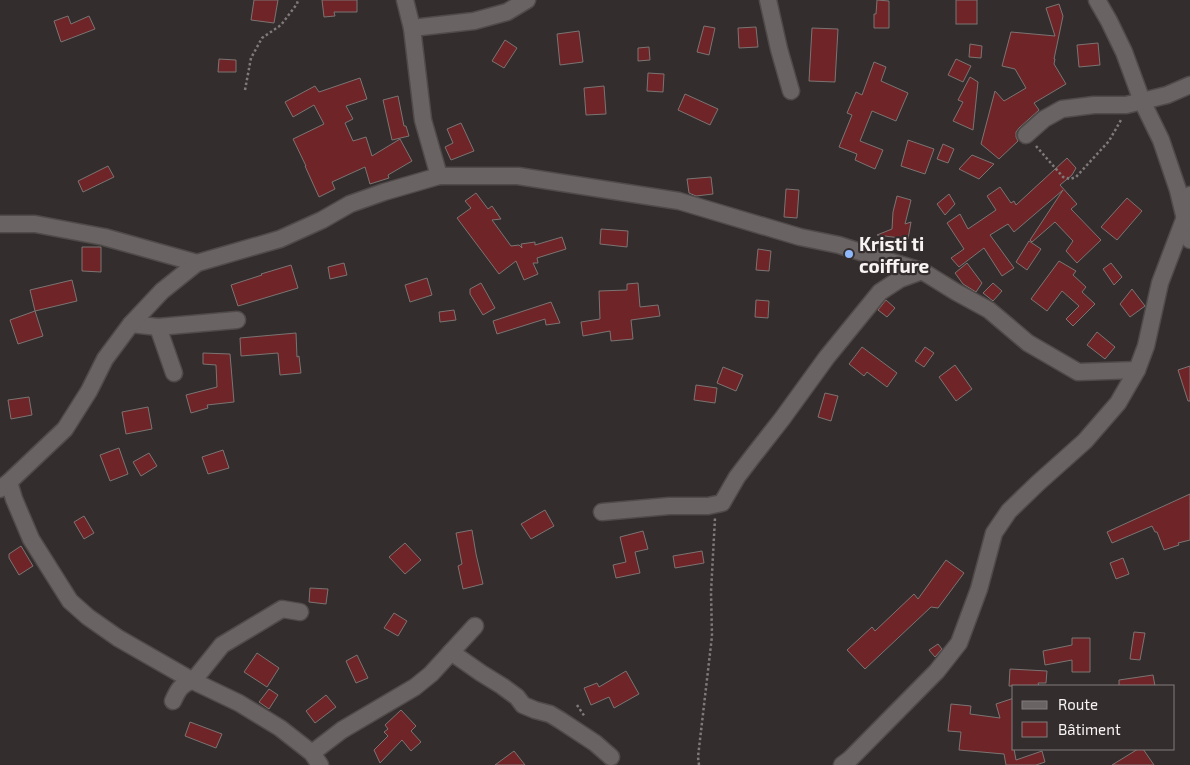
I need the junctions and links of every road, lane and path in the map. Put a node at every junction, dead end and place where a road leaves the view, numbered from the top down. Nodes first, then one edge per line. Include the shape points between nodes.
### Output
1 (298, 0) edge
2 (405, 0) edge
3 (527, 0) edge
4 (768, 0) edge
5 (1097, 0) edge
6 (412, 28) junction
7 (1190, 84) edge
8 (245, 90) dead end
9 (791, 91) dead end
10 (1142, 101) junction
11 (1126, 105) junction
12 (1026, 135) joint
13 (439, 176) junction
14 (1190, 195) edge
15 (1185, 216) junction
16 (0, 224) edge
17 (1190, 240) edge
18 (197, 263) junction
19 (922, 271) junction
20 (238, 320) dead end
21 (131, 324) junction
22 (158, 327) junction
23 (1137, 370) junction
24 (174, 373) dead end
25 (4, 486) edge
26 (722, 503) junction
27 (602, 512) dead end
28 (300, 612) dead end
29 (475, 626) dead end
30 (451, 652) junction
31 (192, 681) junction
32 (173, 702) dead end
33 (610, 757) dead end
34 (316, 759) edge
35 (699, 765) edge
36 (842, 765) edge

1 - 8 path via 281,25 262,38 251,58
2 - 6 street
3 - 6 street via 506,12 474,21
4 - 9 street
5 - 10 street via 1124,52
6 - 13 street via 423,120
7 - 10 street
10 - 11 street
10 - 15 street via 1161,140
11 - 12 street via 1062,109
11 - 12 path via 1110,141 1076,177 1070,179 1063,177
13 - 18 street via 350,204 280,239
13 - 19 street via 518,176 679,201
14 - 15 street
15 - 17 street
15 - 23 street via 1160,283 1146,346
16 - 18 street via 35,224 96,236
18 - 21 street via 162,291
19 - 23 street via 989,310 1028,343 1078,372
19 - 26 street via 900,279 880,292 737,477
20 - 22 street
21 - 22 street
21 - 25 street via 104,359 65,429
22 - 24 street
23 - 36 street via 1118,403 1091,435 1009,511 994,533 979,589 959,643 937,671
25 - 31 street via 14,499 30,539 70,601 118,638
26 - 27 street
26 - 35 path via 715,519 712,636
28 - 31 street via 282,610 222,645
29 - 30 street
30 - 33 street via 517,697 523,705 550,714 595,742
30 - 34 street via 415,687 342,730
31 - 32 street via 179,690
31 - 34 street via 239,703 280,728

